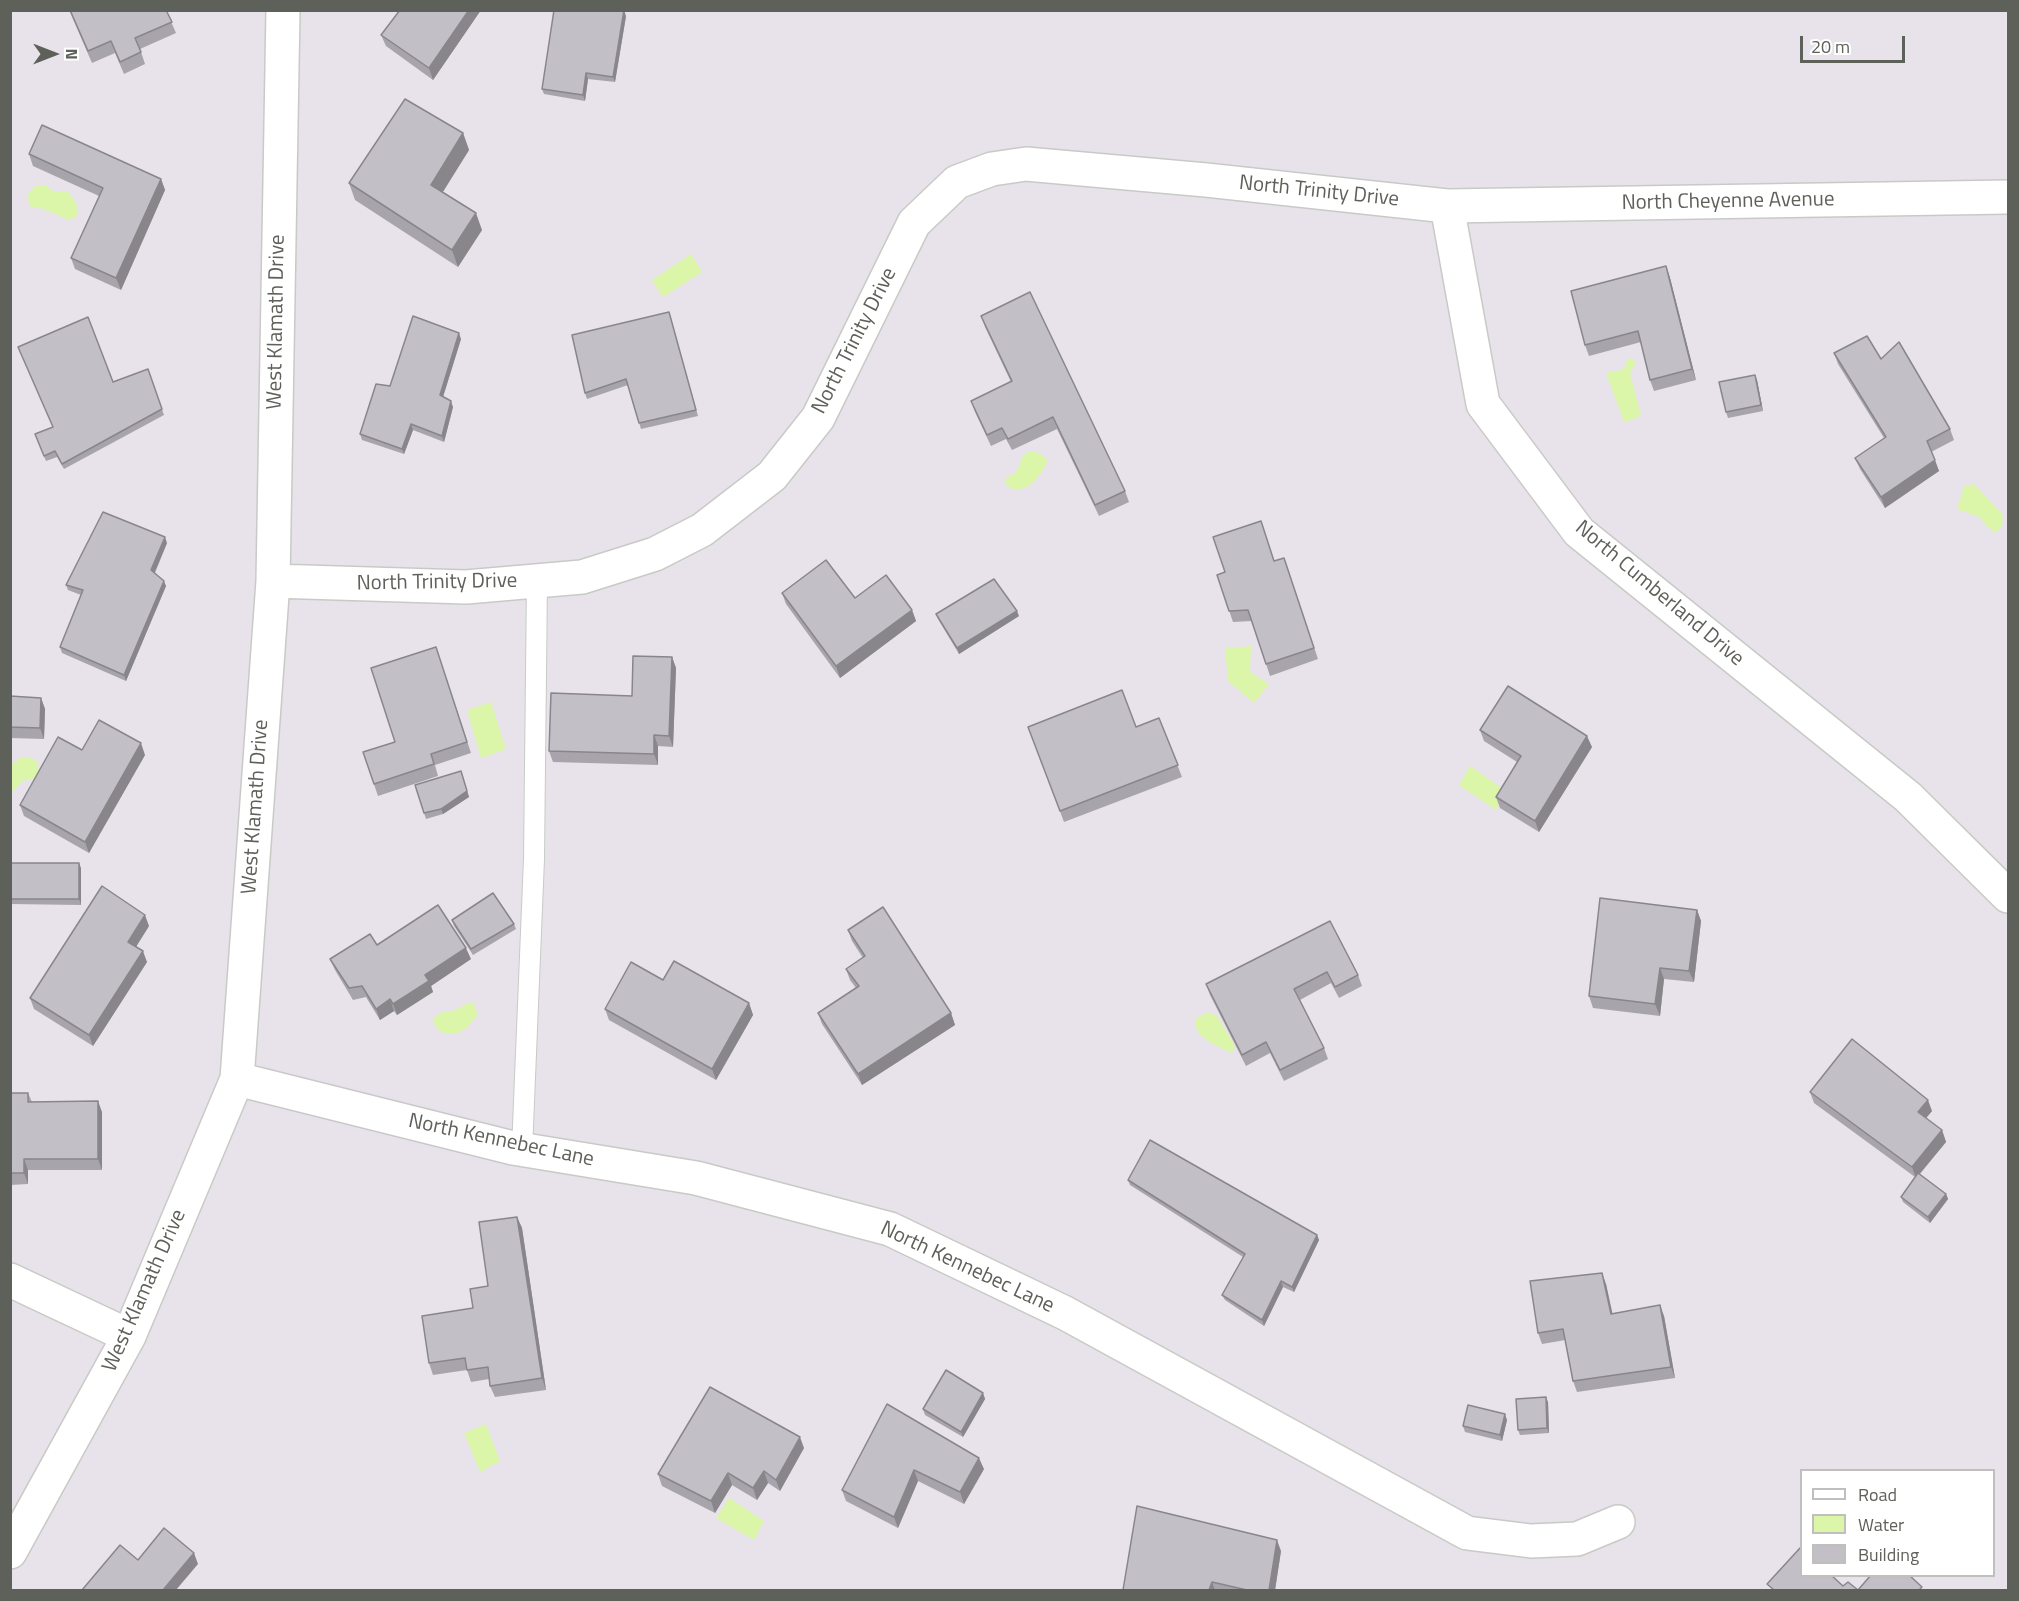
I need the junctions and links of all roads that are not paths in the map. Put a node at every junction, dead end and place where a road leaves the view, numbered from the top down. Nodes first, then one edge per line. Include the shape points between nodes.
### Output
1 (283, 10) edge
2 (2008, 197) edge
3 (1447, 206) junction
4 (273, 581) junction
5 (537, 581) junction
6 (2008, 896) edge
7 (237, 1079) junction
8 (522, 1150) junction
9 (10, 1280) edge
10 (129, 1336) junction
11 (1618, 1522) dead end
12 (10, 1552) edge

1 - 4 street, West Klamath Drive
2 - 3 street, North Cheyenne Avenue
3 - 5 street, North Trinity Drive via 1026,164 992,169 957,182 914,223 818,418 772,476 702,530 655,554 582,578
3 - 6 street, North Cumberland Drive via 1483,404 1579,532 1908,796
4 - 5 street, North Trinity Drive via 466,587
4 - 7 street, West Klamath Drive
5 - 8 lane via 534,859
7 - 8 street, North Kennebec Lane
7 - 10 street, West Klamath Drive
8 - 11 street, North Kennebec Lane via 696,1178 890,1229 1065,1313 1467,1533 1531,1541 1577,1539
9 - 10 street
10 - 12 street, West Klamath Drive

